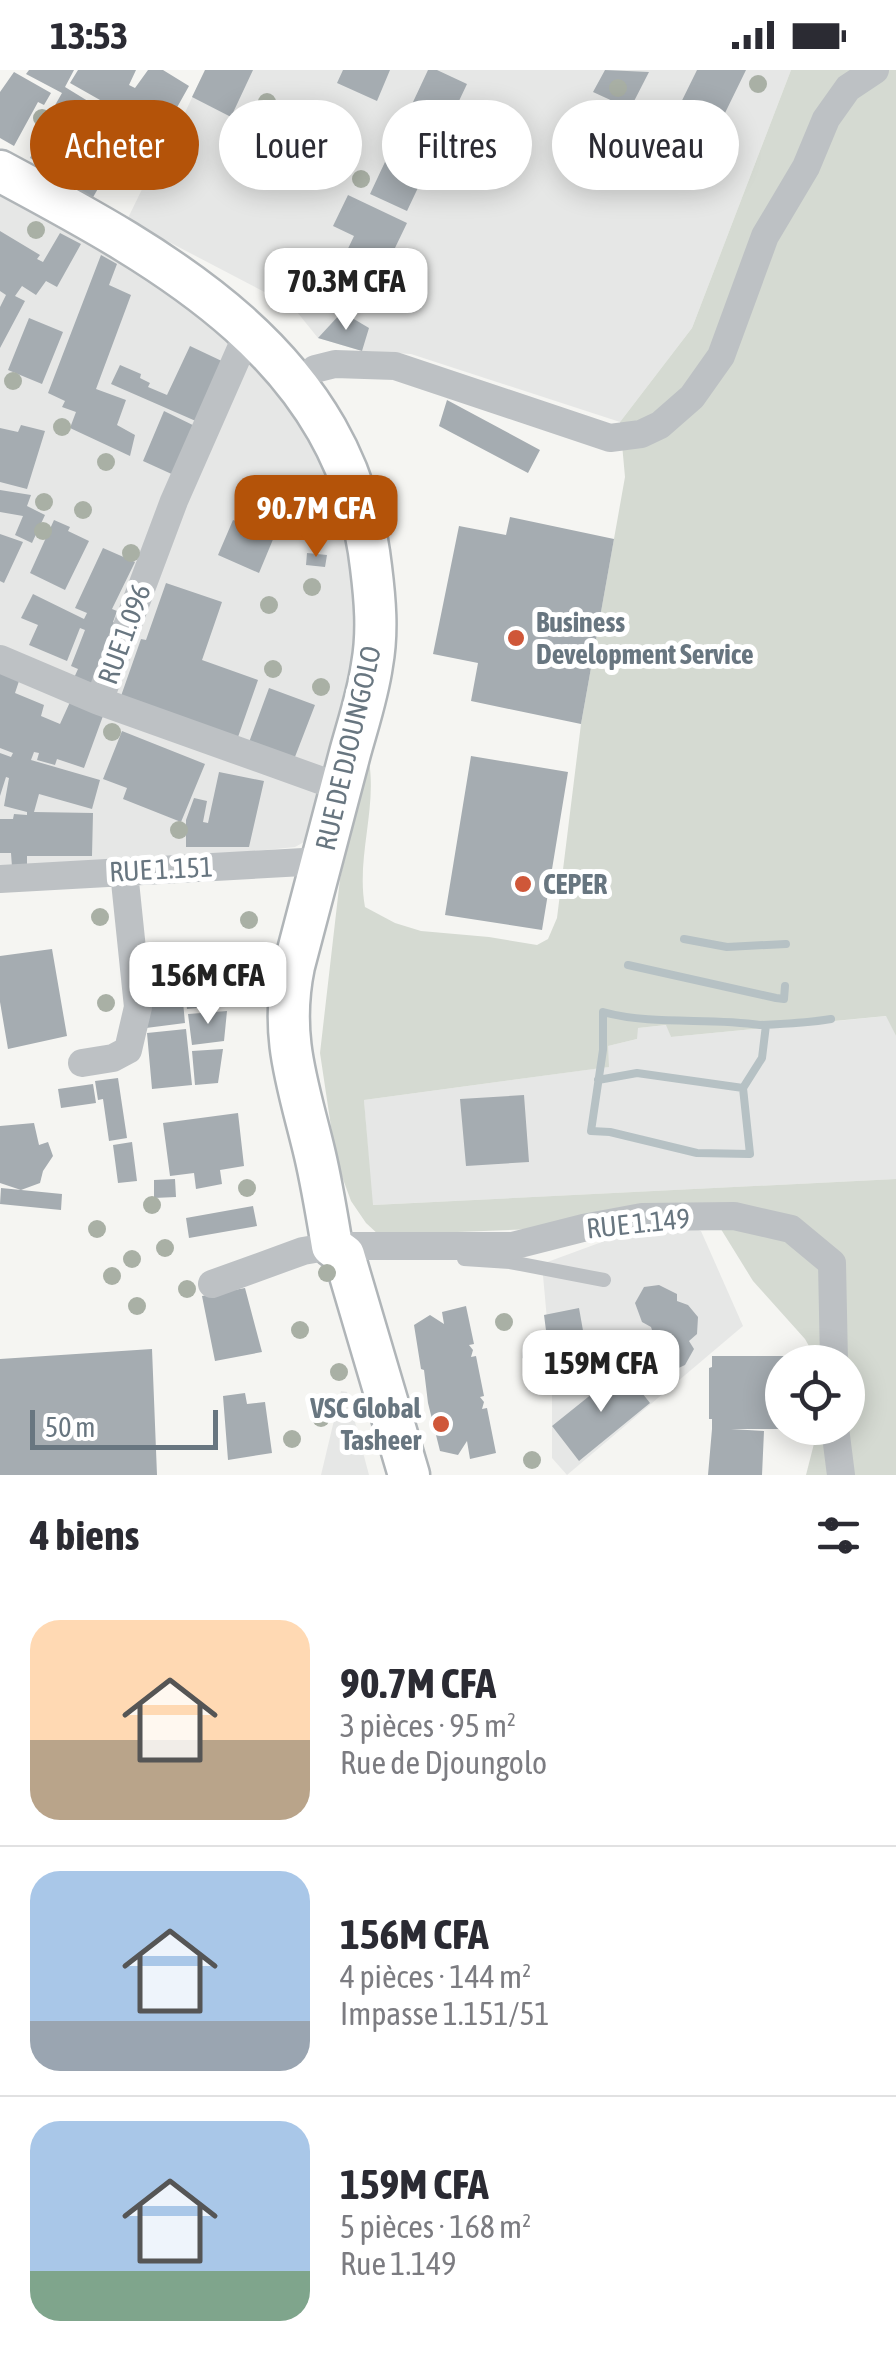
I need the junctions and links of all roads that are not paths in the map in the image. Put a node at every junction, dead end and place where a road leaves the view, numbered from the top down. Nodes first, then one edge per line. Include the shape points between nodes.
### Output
1 (875, 70) edge
2 (0, 171) edge
3 (248, 330) junction
4 (315, 369) dead end
5 (0, 659) edge
6 (99, 701) junction
7 (342, 788) junction
8 (321, 862) junction
9 (124, 872) junction
10 (0, 879) edge
11 (82, 1063) dead end
12 (338, 1250) junction
13 (604, 1280) dead end
14 (212, 1284) dead end
15 (834, 1345) edge
16 (837, 1445) edge
17 (409, 1475) edge
18 (841, 1475) edge

1 - 4 street via 848,88 826,119 766,236 721,356 660,425 610,438 396,366
2 - 3 street, RUE DE DJOUNGOLO via 162,262
3 - 6 street, RUE 1.096
3 - 7 street, RUE DE DJOUNGOLO via 313,405 362,510 376,606 373,664
5 - 6 street
6 - 7 street, RUE 1.096
7 - 8 street, RUE DE DJOUNGOLO
8 - 9 street, RUE 1.151
8 - 12 street, RUE DE DJOUNGOLO via 288,1017 294,1080
9 - 10 street, RUE 1.151
9 - 11 street via 138,1007 128,1050
12 - 13 lane via 510,1262
12 - 14 street, RUE 1.149 via 303,1251
12 - 15 street, RUE 1.149 via 512,1246 642,1217 734,1216 791,1229 832,1263
12 - 17 street, RUE DE DJOUNGOLO
16 - 18 street

